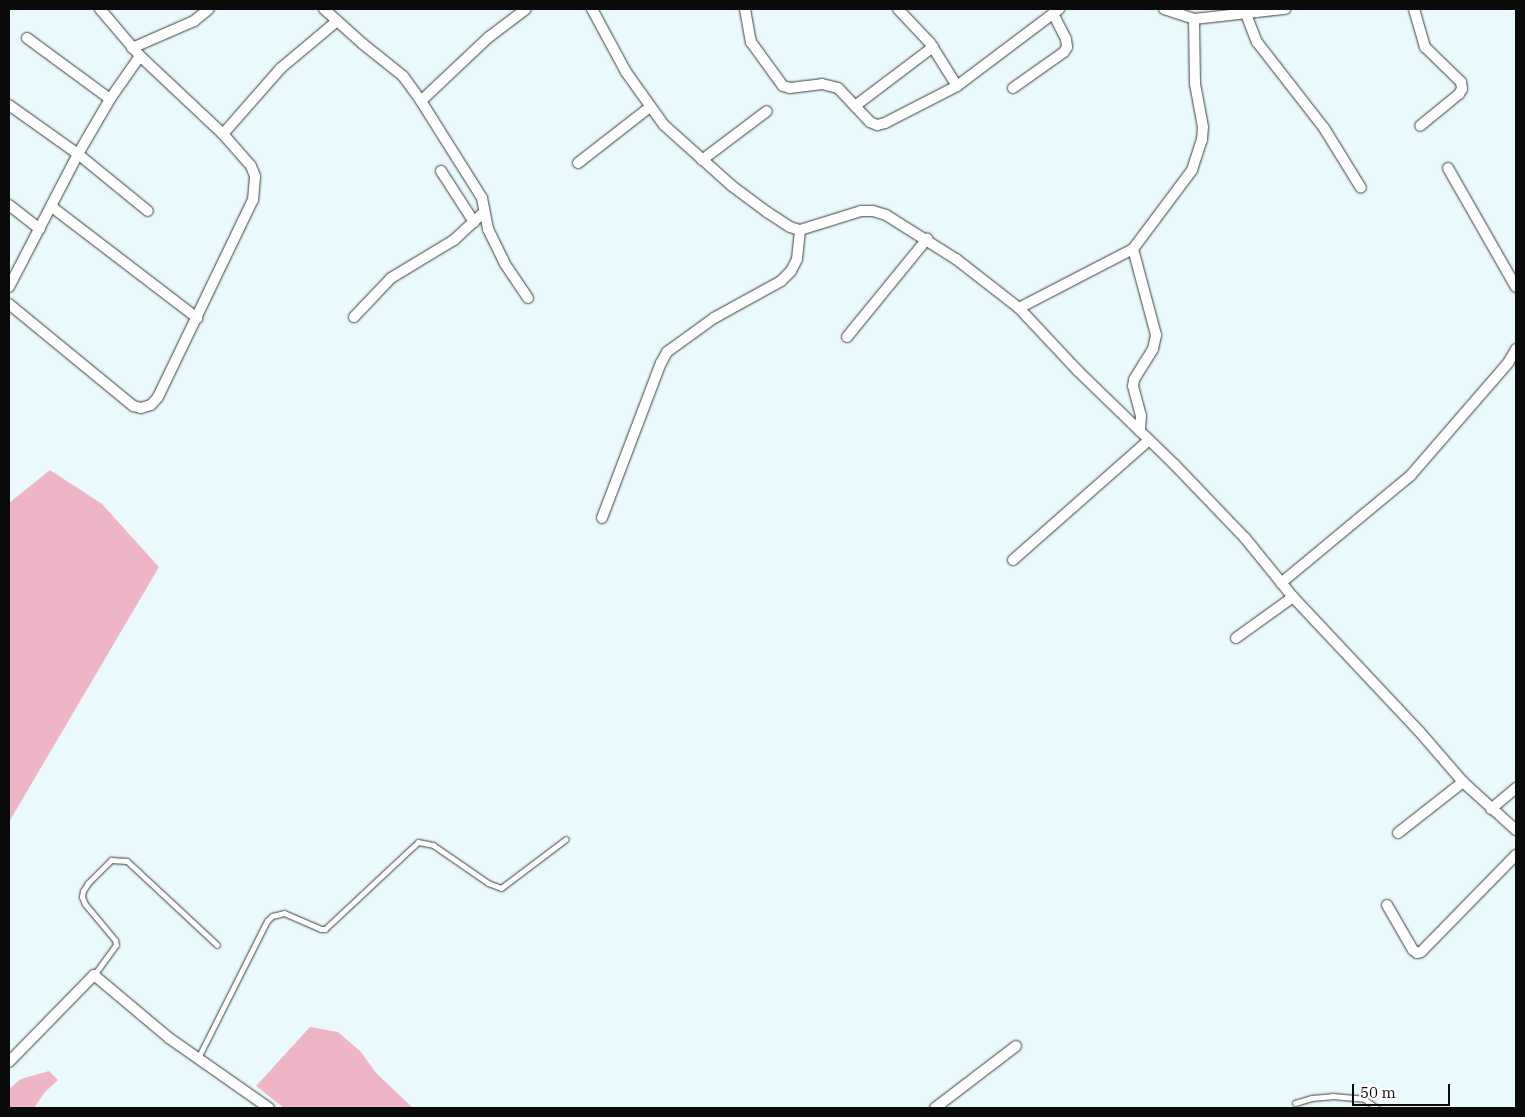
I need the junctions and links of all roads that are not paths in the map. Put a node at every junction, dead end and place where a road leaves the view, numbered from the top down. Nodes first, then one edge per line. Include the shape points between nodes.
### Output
1 (100, 9) edge
2 (209, 9) edge
3 (324, 9) edge
4 (526, 9) edge
5 (592, 9) edge
6 (745, 9) edge
7 (898, 9) edge
8 (1164, 9) edge
9 (1285, 9) edge
10 (1414, 9) edge
11 (1056, 12) edge
12 (1246, 14) junction
13 (1194, 19) junction
14 (337, 21) junction
15 (27, 38) dead end
16 (933, 47) junction
17 (132, 48) junction
18 (140, 56) junction
19 (957, 86) junction
20 (1013, 88) dead end
21 (110, 99) junction
22 (421, 101) junction
23 (9, 105) edge
24 (855, 106) junction
25 (650, 107) junction
26 (767, 111) dead end
27 (1420, 126) dead end
28 (223, 134) junction
29 (78, 154) junction
30 (702, 160) junction
31 (578, 163) dead end
32 (1448, 168) dead end
33 (441, 171) dead end
34 (1360, 188) dead end
35 (9, 205) edge
36 (52, 207) junction
37 (148, 211) dead end
38 (484, 212) junction
39 (474, 222) junction
40 (40, 228) junction
41 (800, 230) junction
42 (927, 239) junction
43 (1133, 249) junction
44 (1515, 283) edge
45 (9, 288) edge
46 (528, 298) dead end
47 (9, 304) edge
48 (1019, 308) junction
49 (197, 318) junction
50 (354, 318) dead end
51 (847, 337) dead end
52 (1516, 349) edge
53 (1140, 430) junction
54 (1149, 440) junction
55 (602, 518) dead end
56 (1013, 560) dead end
57 (1281, 582) junction
58 (1292, 597) junction
59 (1236, 638) dead end
60 (1463, 782) junction
61 (1516, 788) edge
62 (1491, 809) junction
63 (1516, 830) edge
64 (1398, 833) dead end
65 (566, 839) dead end
66 (1516, 855) edge
67 (1387, 905) dead end
68 (217, 945) dead end
69 (94, 975) junction
70 (1016, 1046) dead end
71 (198, 1058) junction
72 (9, 1062) edge
73 (1295, 1103) dead end
74 (269, 1108) edge
75 (935, 1108) edge
76 (1377, 1108) edge

1 - 17 street
2 - 17 street via 194,22
3 - 14 street
4 - 22 street via 490,37
5 - 25 street via 626,72
6 - 24 street via 751,42 784,86 830,85
7 - 16 street
8 - 13 street
9 - 12 street
10 - 27 street via 1426,47 1461,82 1462,89
11 - 19 street
11 - 20 street via 1067,47
12 - 13 street
12 - 34 street via 1257,42 1320,123
13 - 43 street via 1195,84 1203,127 1202,140 1183,185
14 - 22 street via 403,76
14 - 28 street via 281,68
15 - 21 street
16 - 19 street
16 - 24 street
17 - 18 street
18 - 21 street
18 - 28 street
19 - 24 street via 884,123 870,122
21 - 29 street
22 - 38 street via 482,198
23 - 29 street
25 - 30 street
25 - 31 street
26 - 30 street
28 - 49 street via 250,166 256,176 256,188
29 - 36 street
29 - 37 street
30 - 41 street via 767,212
32 - 44 street
33 - 39 street
35 - 40 street
36 - 40 street
36 - 49 street
38 - 39 street
38 - 46 street via 504,264
39 - 50 street via 454,240 392,278
40 - 45 street
41 - 42 street via 861,211 873,211
41 - 55 street via 797,259 781,281 714,318 667,352
42 - 48 street
42 - 51 street
43 - 48 street
43 - 53 street via 1156,335 1154,349 1134,380 1141,415
47 - 49 street via 133,406 141,408 151,405 158,397
48 - 53 street
52 - 57 street via 1508,363 1411,475
53 - 54 street
54 - 56 street
54 - 57 street via 1239,531
57 - 58 street
58 - 59 street
58 - 60 street
60 - 62 street
60 - 64 street
61 - 62 street
62 - 63 street
65 - 71 lane via 501,888 488,883 432,845 418,842 325,929 284,913 272,916
66 - 67 street via 1421,952 1413,950
68 - 69 lane via 127,861 111,860 88,882 82,897 116,945
69 - 71 street
69 - 72 street
70 - 75 street
71 - 74 street
73 - 76 lane via 1332,1096 1364,1099

